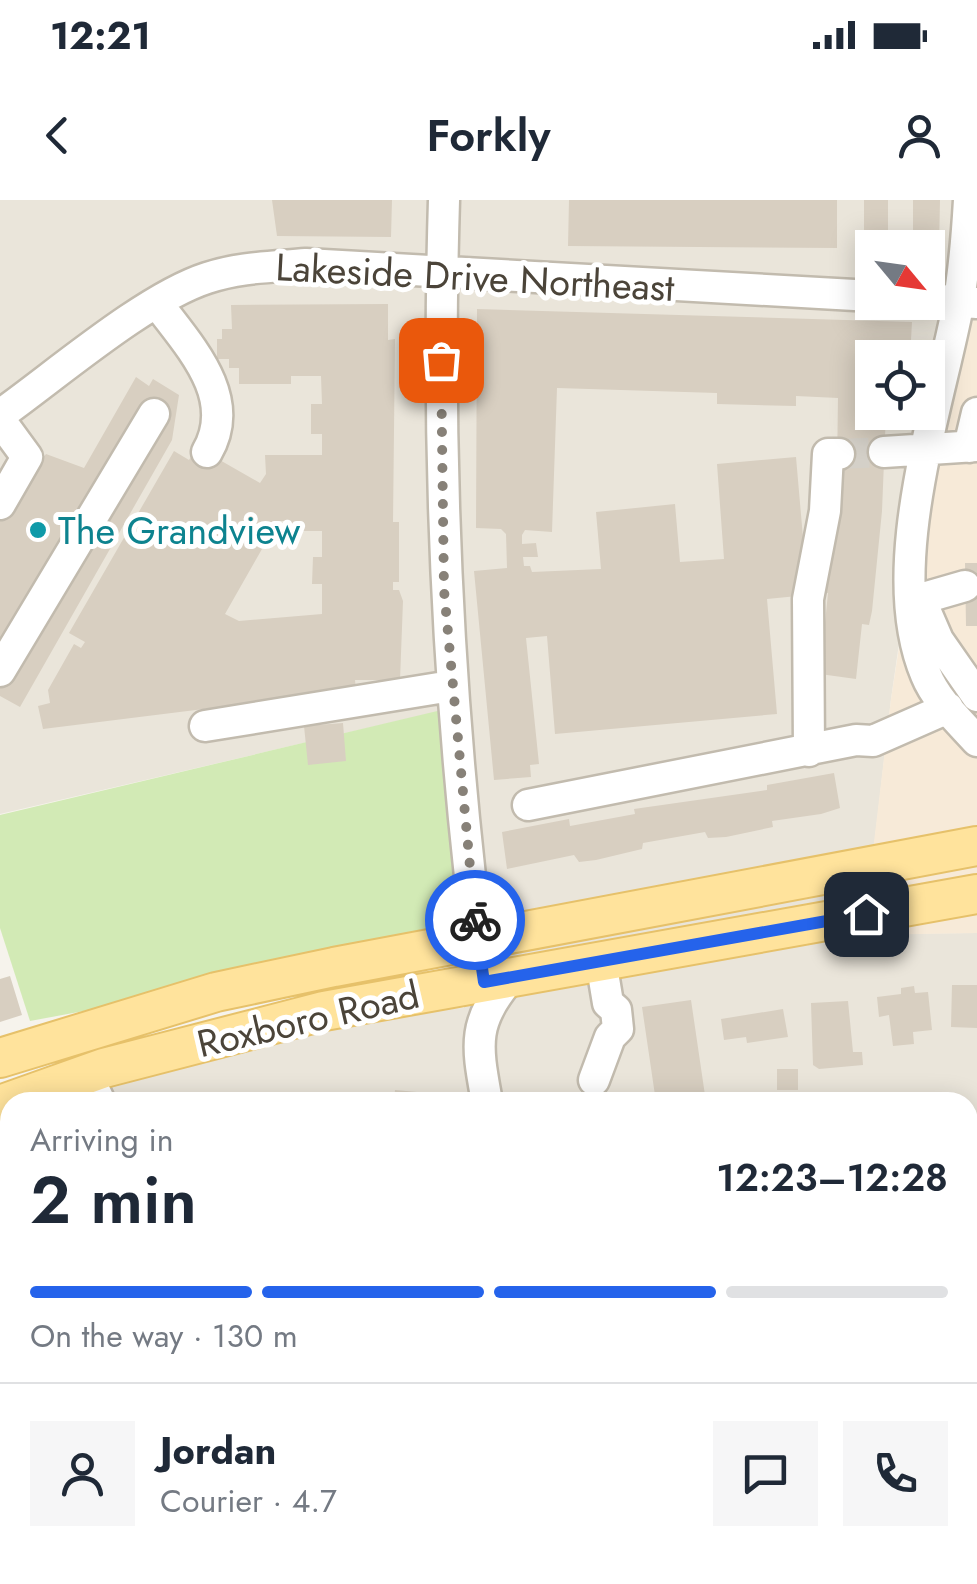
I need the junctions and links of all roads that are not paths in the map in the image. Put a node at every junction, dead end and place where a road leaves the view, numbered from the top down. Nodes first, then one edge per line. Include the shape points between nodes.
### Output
1 (444, 200) edge
2 (969, 200) edge
3 (442, 274) junction
4 (855, 295) edge
5 (968, 302) edge
6 (157, 303) junction
7 (154, 414) dead end
8 (977, 414) edge
9 (6, 426) edge
10 (973, 447) edge
11 (929, 451) junction
12 (207, 452) dead end
13 (884, 452) tunnel mouth
14 (839, 454) dead end
15 (0, 504) edge
16 (914, 528) junction
17 (966, 586) dead end
18 (920, 599) junction
19 (3, 665) edge
20 (452, 686) junction
21 (977, 696) edge
22 (948, 708) junction
23 (205, 726) dead end
24 (977, 741) edge
25 (809, 751) junction
26 (528, 805) dead end
27 (977, 846) edge
28 (977, 894) edge
29 (477, 938) junction
30 (601, 962) junction
31 (497, 980) junction
32 (0, 1058) edge
33 (594, 1080) dead end
34 (94, 1088) edge
35 (486, 1092) edge

1 - 3 street
2 - 5 street
3 - 4 street, Lakeside Drive Northeast
3 - 6 street, Lakeside Drive Northeast via 306,264 241,269 204,278
3 - 20 street via 440,457
5 - 11 street
6 - 9 street, Lakeside Drive Northeast
6 - 12 street via 218,397 216,436
7 - 19 street
8 - 10 street
9 - 15 street via 28,457
10 - 11 street
11 - 13 street
11 - 16 street
14 - 25 street via 828,454 808,600
16 - 18 street
16 - 22 street via 914,637 926,675
17 - 18 street
18 - 21 street
20 - 23 street
20 - 29 street
22 - 24 street
22 - 25 street via 873,741
25 - 26 street
27 - 29 main road, Roxboro Road
28 - 30 main road, Roxboro Road
29 - 31 street
29 - 32 main road, Roxboro Road via 216,992
30 - 31 main road, Roxboro Road
30 - 33 street via 618,1028
31 - 34 main road, Roxboro Road via 324,1011
31 - 35 street via 478,1040

